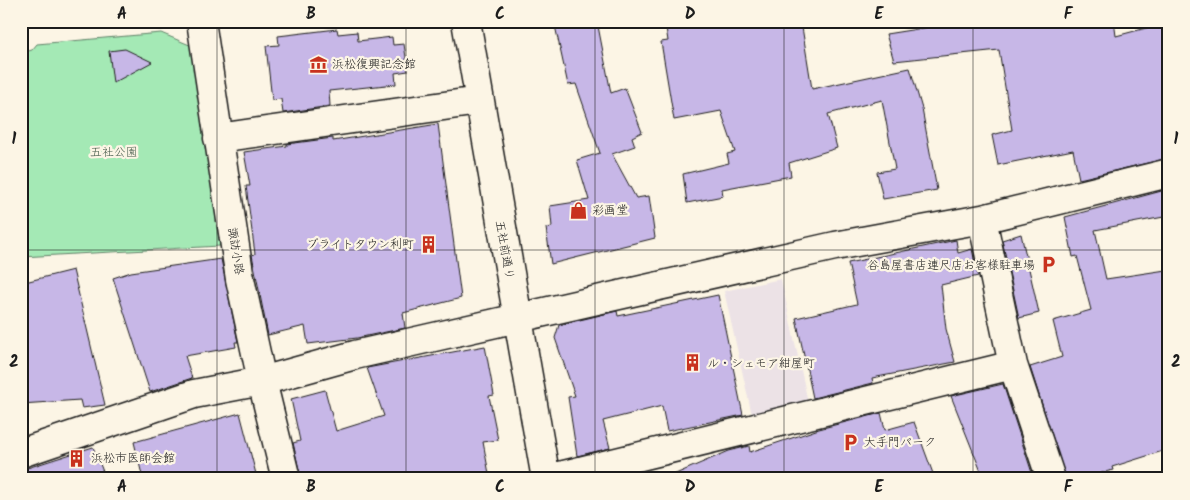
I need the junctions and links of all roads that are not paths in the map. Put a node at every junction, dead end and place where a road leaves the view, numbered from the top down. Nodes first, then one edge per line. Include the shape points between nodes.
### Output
1 (201, 21) edge
2 (466, 21) edge
3 (479, 102) junction
4 (218, 138) junction
5 (1169, 173) edge
6 (982, 219) junction
7 (517, 319) junction
8 (1013, 364) junction
9 (262, 381) junction
10 (21, 453) edge
11 (286, 479) edge
12 (546, 479) edge
13 (1051, 479) edge

1 - 4 street, 諏訪小路
2 - 3 street, 五社前通り
3 - 4 street
3 - 7 street, 五社前通り
4 - 9 street, 諏訪小路 via 240,279
5 - 6 street
6 - 7 street via 835,246
6 - 8 street
7 - 9 street via 355,355
7 - 12 street, 五社前通り
8 - 12 street
8 - 13 street
9 - 10 street via 194,394
9 - 11 street, 諏訪小路

